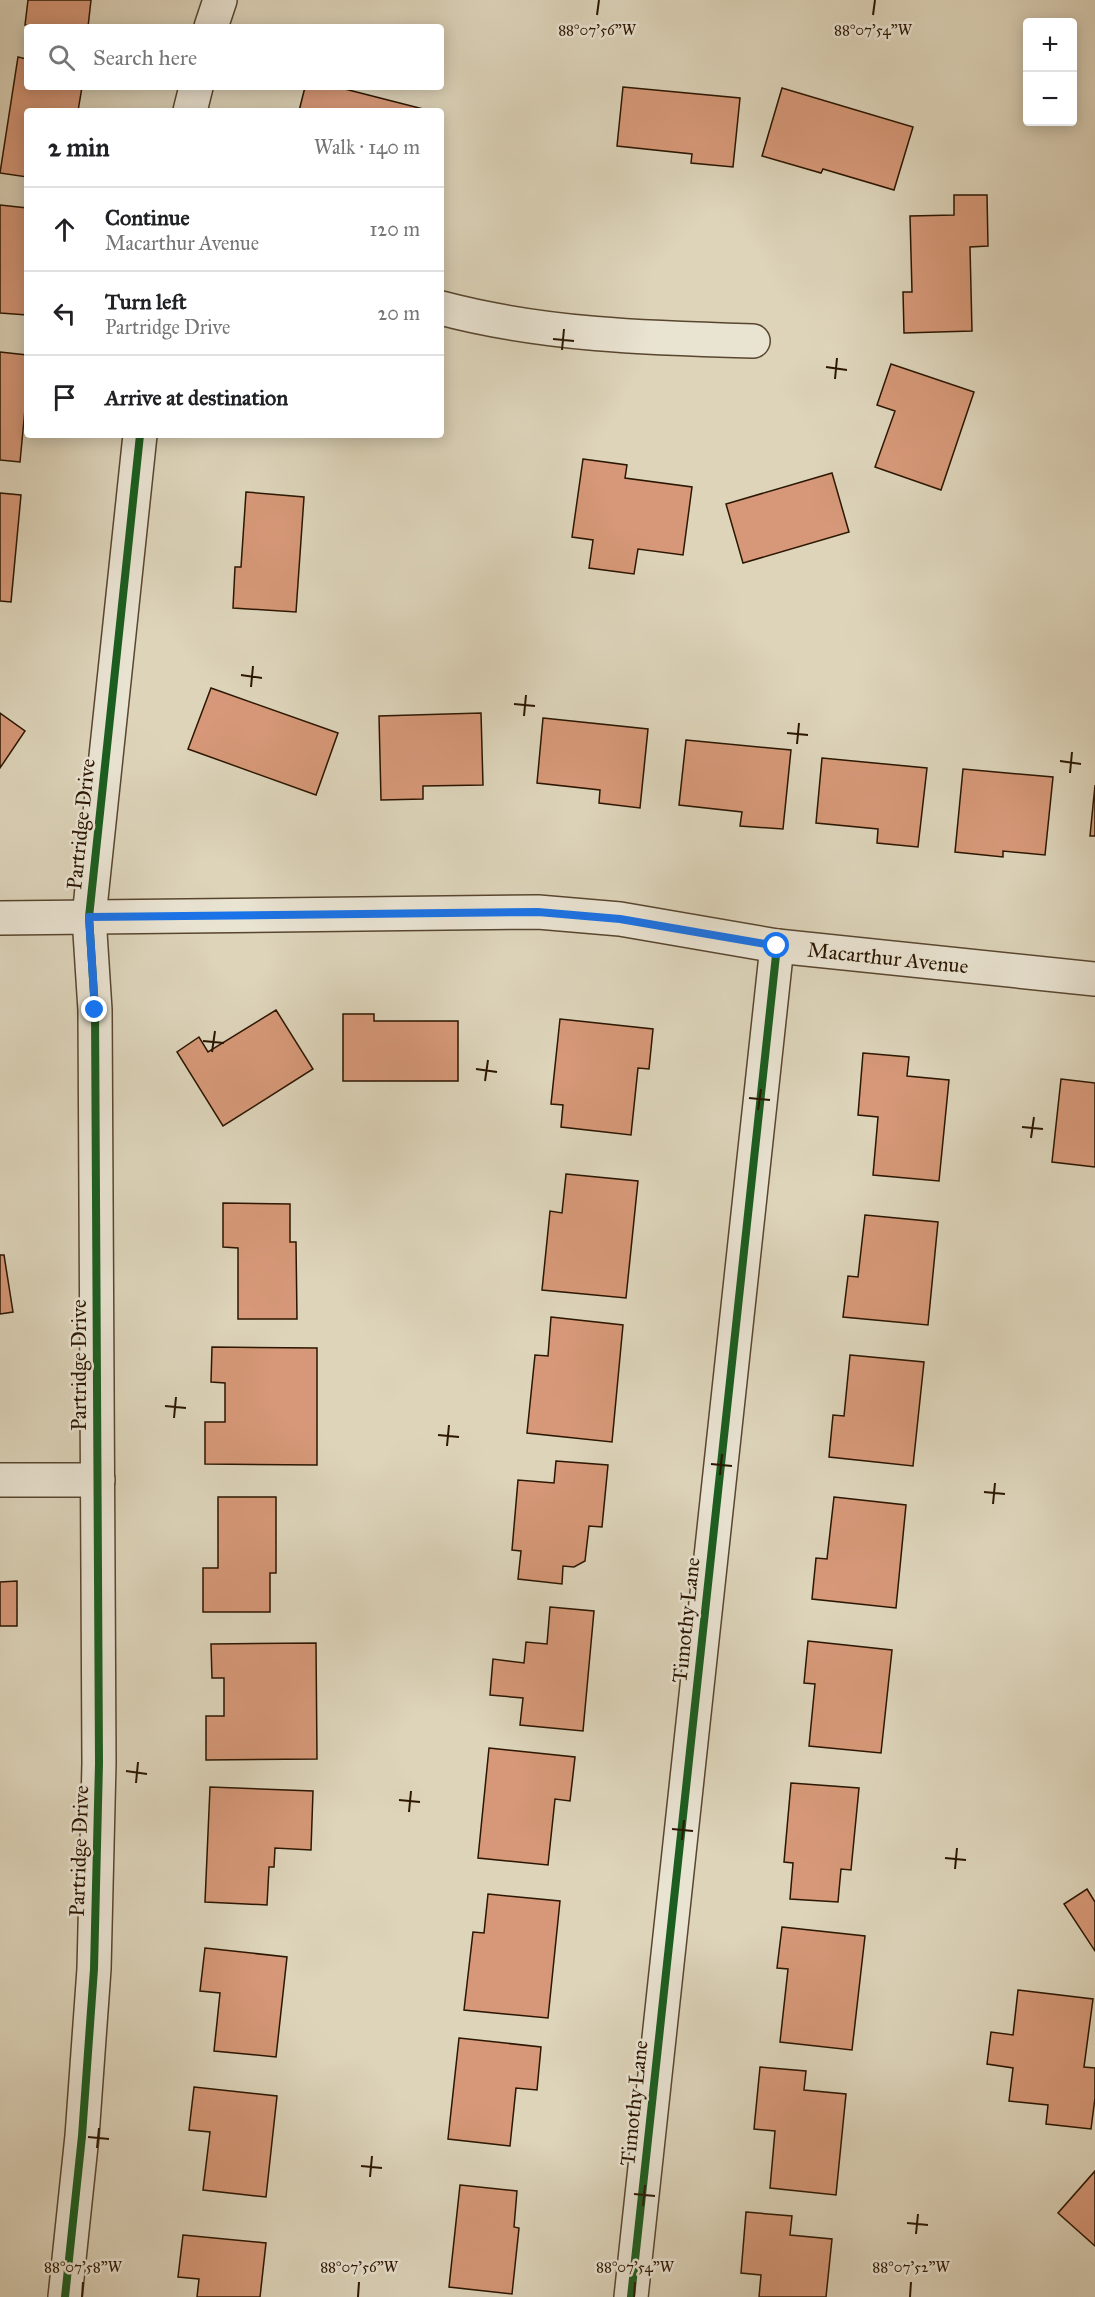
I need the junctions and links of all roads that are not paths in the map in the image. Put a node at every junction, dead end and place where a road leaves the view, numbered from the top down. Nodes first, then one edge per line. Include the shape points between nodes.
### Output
1 (220, 0) edge
2 (212, 24) edge
3 (195, 90) edge
4 (191, 108) edge
5 (444, 309) edge
6 (753, 341) dead end
7 (140, 438) edge
8 (89, 917) junction
9 (0, 918) edge
10 (777, 946) junction
11 (1095, 979) edge
12 (0, 1480) edge
13 (98, 1480) junction
14 (65, 2297) edge
15 (631, 2297) edge

1 - 2 street
3 - 4 street
5 - 6 street via 552,330 632,338
7 - 8 street, Partridge Drive
8 - 9 street, Macarthur Avenue
8 - 10 street, Macarthur Avenue via 538,912 620,919
8 - 13 street, Partridge Drive via 95,1010
10 - 11 street, Macarthur Avenue
10 - 15 street, Timothy Lane
12 - 13 street
13 - 14 street, Partridge Drive via 99,1763 94,1968

